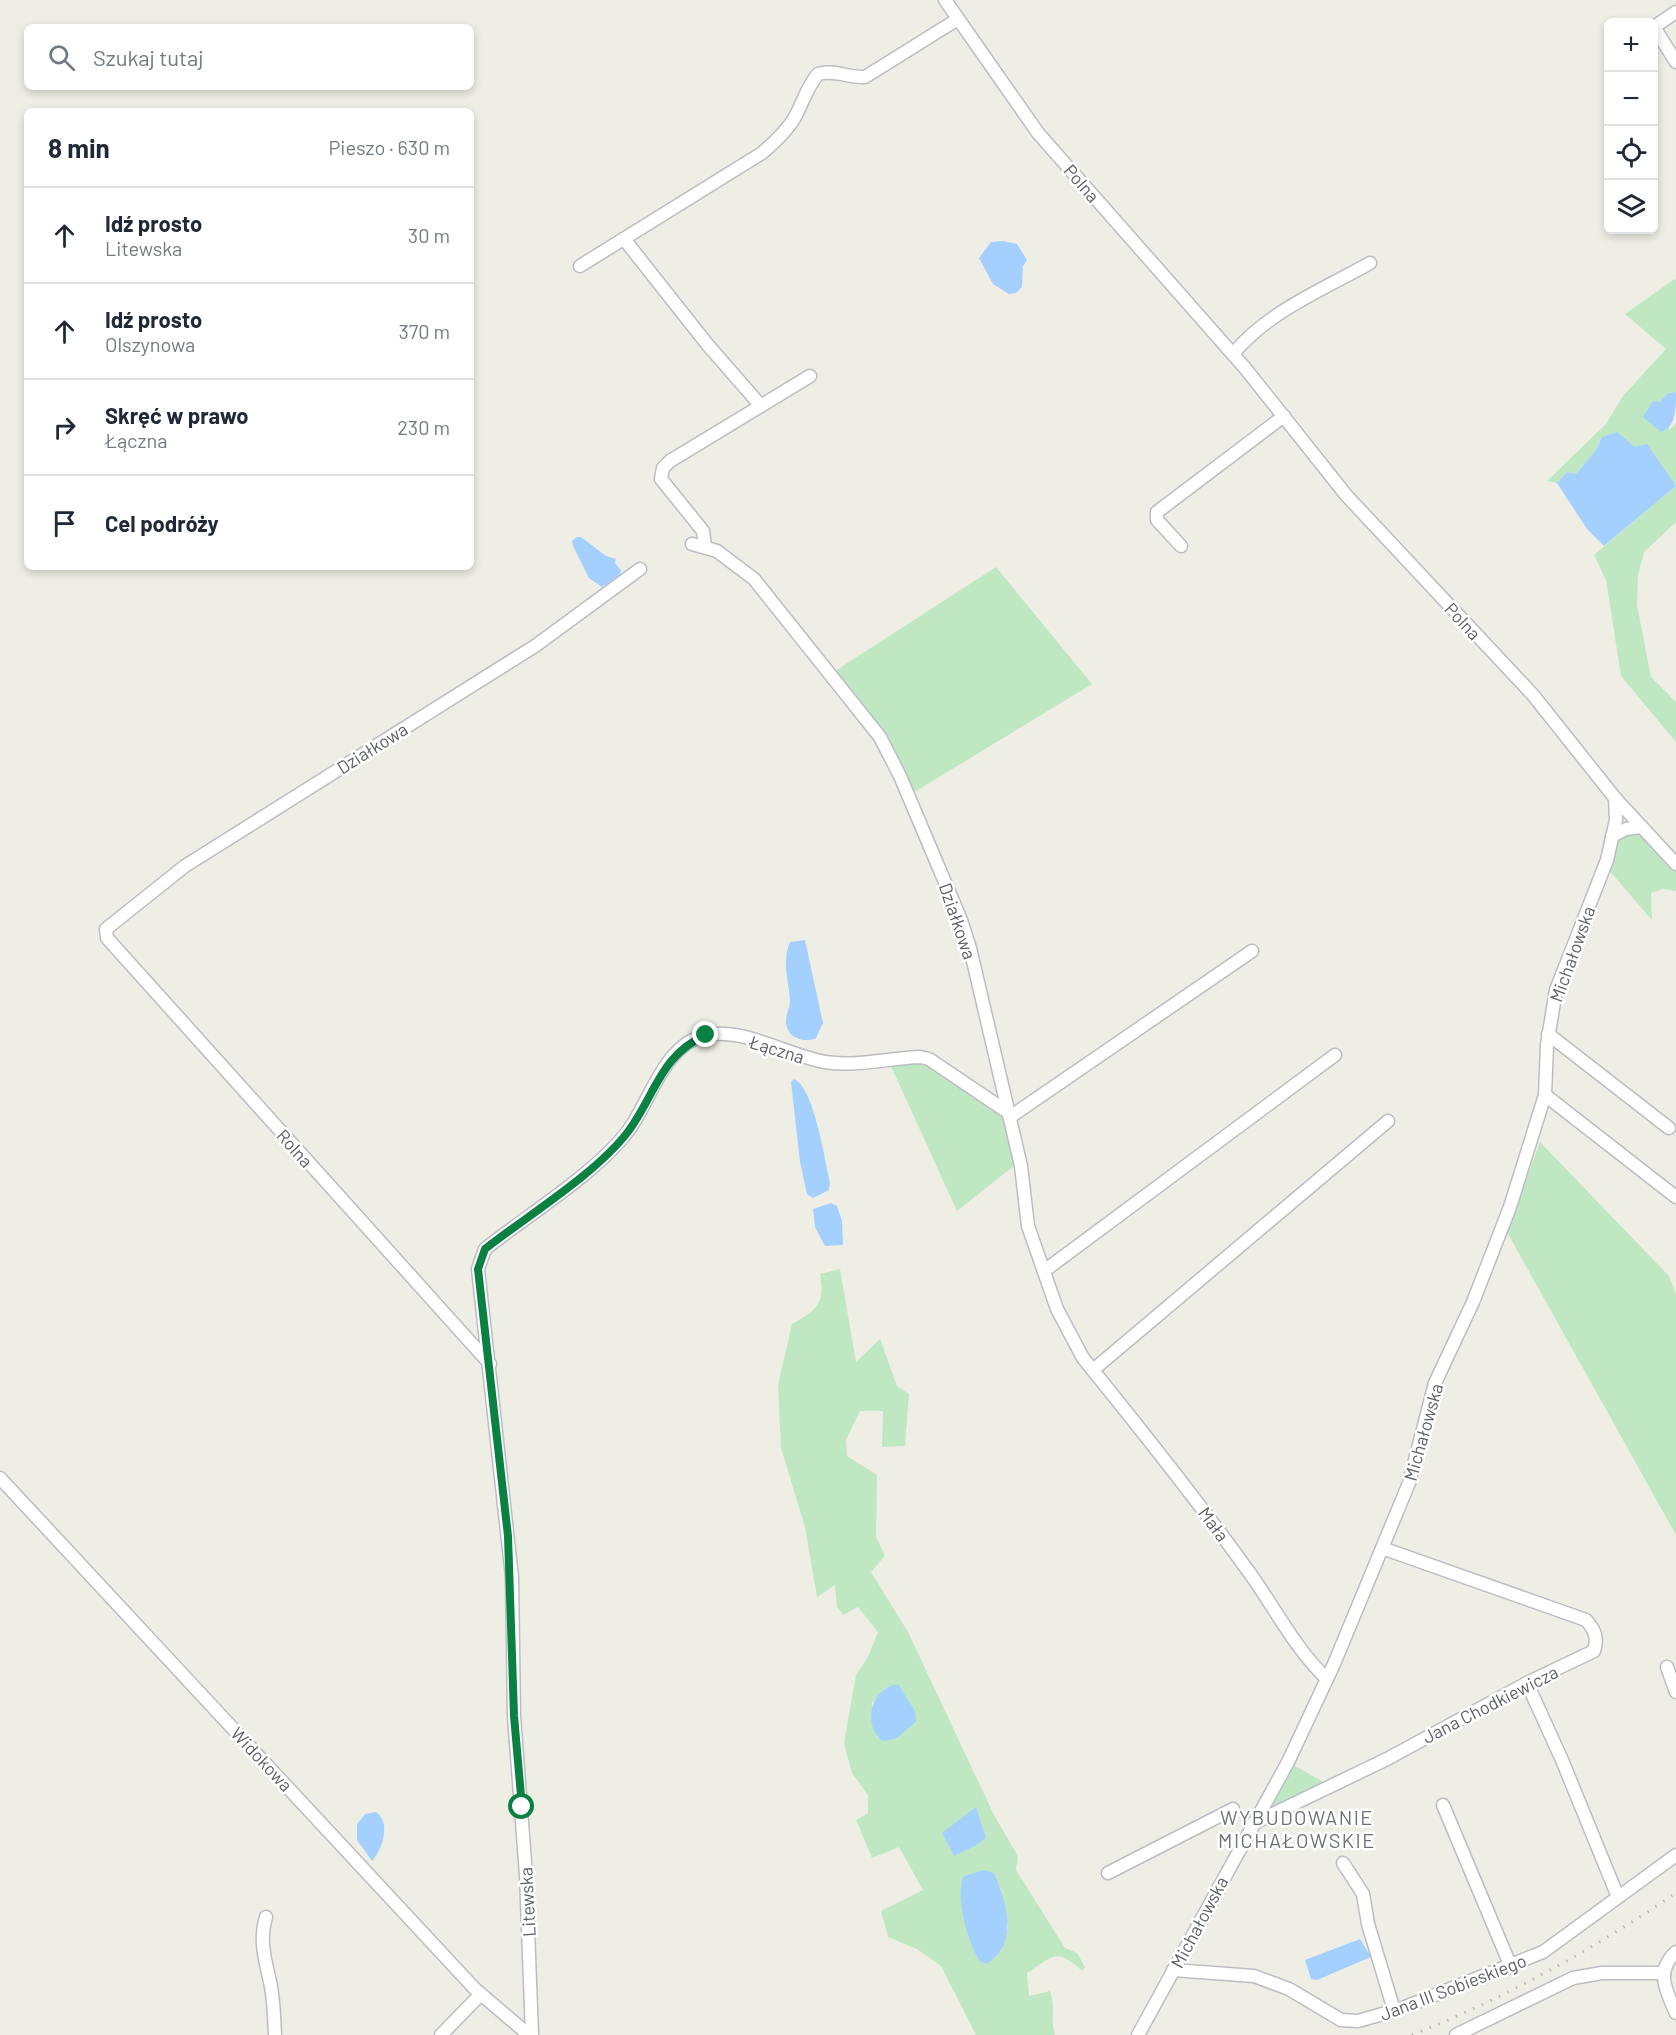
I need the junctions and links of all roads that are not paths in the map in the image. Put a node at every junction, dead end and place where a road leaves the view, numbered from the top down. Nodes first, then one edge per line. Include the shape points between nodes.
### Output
1 (945, 0) edge
2 (1676, 12) edge
3 (958, 19) junction
4 (1658, 24) edge
5 (1658, 35) edge
6 (1676, 62) edge
7 (624, 239) junction
8 (1370, 263) dead end
9 (580, 266) dead end
10 (1233, 354) junction
11 (810, 376) dead end
12 (761, 406) junction
13 (1284, 416) junction
14 (692, 544) dead end
15 (705, 546) junction
16 (1181, 546) dead end
17 (640, 569) dead end
18 (1615, 798) junction
19 (1641, 827) junction
20 (1612, 836) junction
21 (1676, 864) edge
22 (106, 930) joint
23 (1252, 951) dead end
24 (1548, 1034) junction
25 (1335, 1055) dead end
26 (1545, 1095) junction
27 (1009, 1115) junction
28 (1388, 1121) dead end
29 (1669, 1128) dead end
30 (1676, 1197) edge
31 (480, 1256) joint
32 (1044, 1271) junction
33 (489, 1364) junction
34 (1094, 1371) junction
35 (0, 1478) edge
36 (1382, 1548) junction
37 (1667, 1667) dead end
38 (1327, 1679) junction
39 (1527, 1683) junction
40 (1676, 1692) edge
41 (1443, 1804) dead end
42 (1233, 1809) dead end
43 (1251, 1824) junction
44 (1676, 1855) edge
45 (1342, 1863) dead end
46 (1108, 1873) dead end
47 (1618, 1897) junction
48 (266, 1917) dead end
49 (1676, 1953) edge
50 (1511, 1966) junction
51 (1173, 1970) junction
52 (1663, 1973) junction
53 (481, 1994) junction
54 (1395, 2010) junction
55 (1676, 2013) edge
56 (275, 2035) edge
57 (441, 2035) edge
58 (530, 2035) edge
59 (1138, 2035) edge
60 (1456, 2035) edge

1 - 3 street, Polna
2 - 4 street
3 - 7 street via 870,75 851,78 827,72 818,74 793,121 777,141 739,170
3 - 10 street, Polna via 1038,133
5 - 6 street
7 - 9 street
7 - 12 street
8 - 10 street via 1270,320 1247,336
10 - 13 street, Polna
11 - 12 street
12 - 15 street via 663,468 661,479 703,531
13 - 16 street via 1157,512 1157,520
13 - 18 street, Polna via 1346,495 1533,695
14 - 15 street, Działkowa
15 - 27 street, Działkowa via 736,563 754,579 880,736 964,929
17 - 22 street, Działkowa via 536,646 185,866
18 - 19 street, Polna
18 - 20 street, Michałowska
19 - 20 street
19 - 21 street, Polna
20 - 24 street, Michałowska via 1607,860 1556,990
22 - 33 street, Rolna via 107,938
23 - 27 street
24 - 26 street, Michałowska
24 - 29 street
25 - 32 street
26 - 30 street
26 - 36 street, Michałowska via 1510,1207 1473,1302 1435,1383 1409,1483
27 - 31 street, Łączna via 929,1059 828,1062 725,1034 706,1035 688,1043 670,1059 630,1129 607,1155
27 - 32 street, Działkowa via 1021,1166 1028,1226
28 - 34 street
31 - 33 street, Litewska via 478,1269
32 - 34 street, Działkowa via 1069,1335
33 - 58 street, Litewska via 512,1577 514,1716 526,1875
34 - 38 street, Mała via 1189,1490 1265,1593 1309,1662
35 - 53 street, Widokowa
36 - 38 street, Michałowska
36 - 39 street, Jana Chodkiewicza via 1586,1620 1595,1630 1594,1651
37 - 40 street
38 - 43 street, Michałowska via 1288,1762
39 - 43 street, Jana Chodkiewicza via 1387,1759
39 - 47 street
41 - 50 street
42 - 46 street
43 - 51 street, Michałowska
44 - 47 street, Jana III Sobieskiego
45 - 54 street via 1363,1894 1368,1924
47 - 50 street, Jana III Sobieskiego via 1543,1952
48 - 56 street via 261,1934 271,1984
49 - 52 street
50 - 54 street, Jana III Sobieskiego
51 - 54 street, Jana III Sobieskiego via 1254,1976 1289,1989 1341,2020 1358,2021
51 - 59 street, Michałowska
52 - 55 street
52 - 60 street via 1602,1973 1573,1978
53 - 57 street
53 - 58 street, Widokowa

